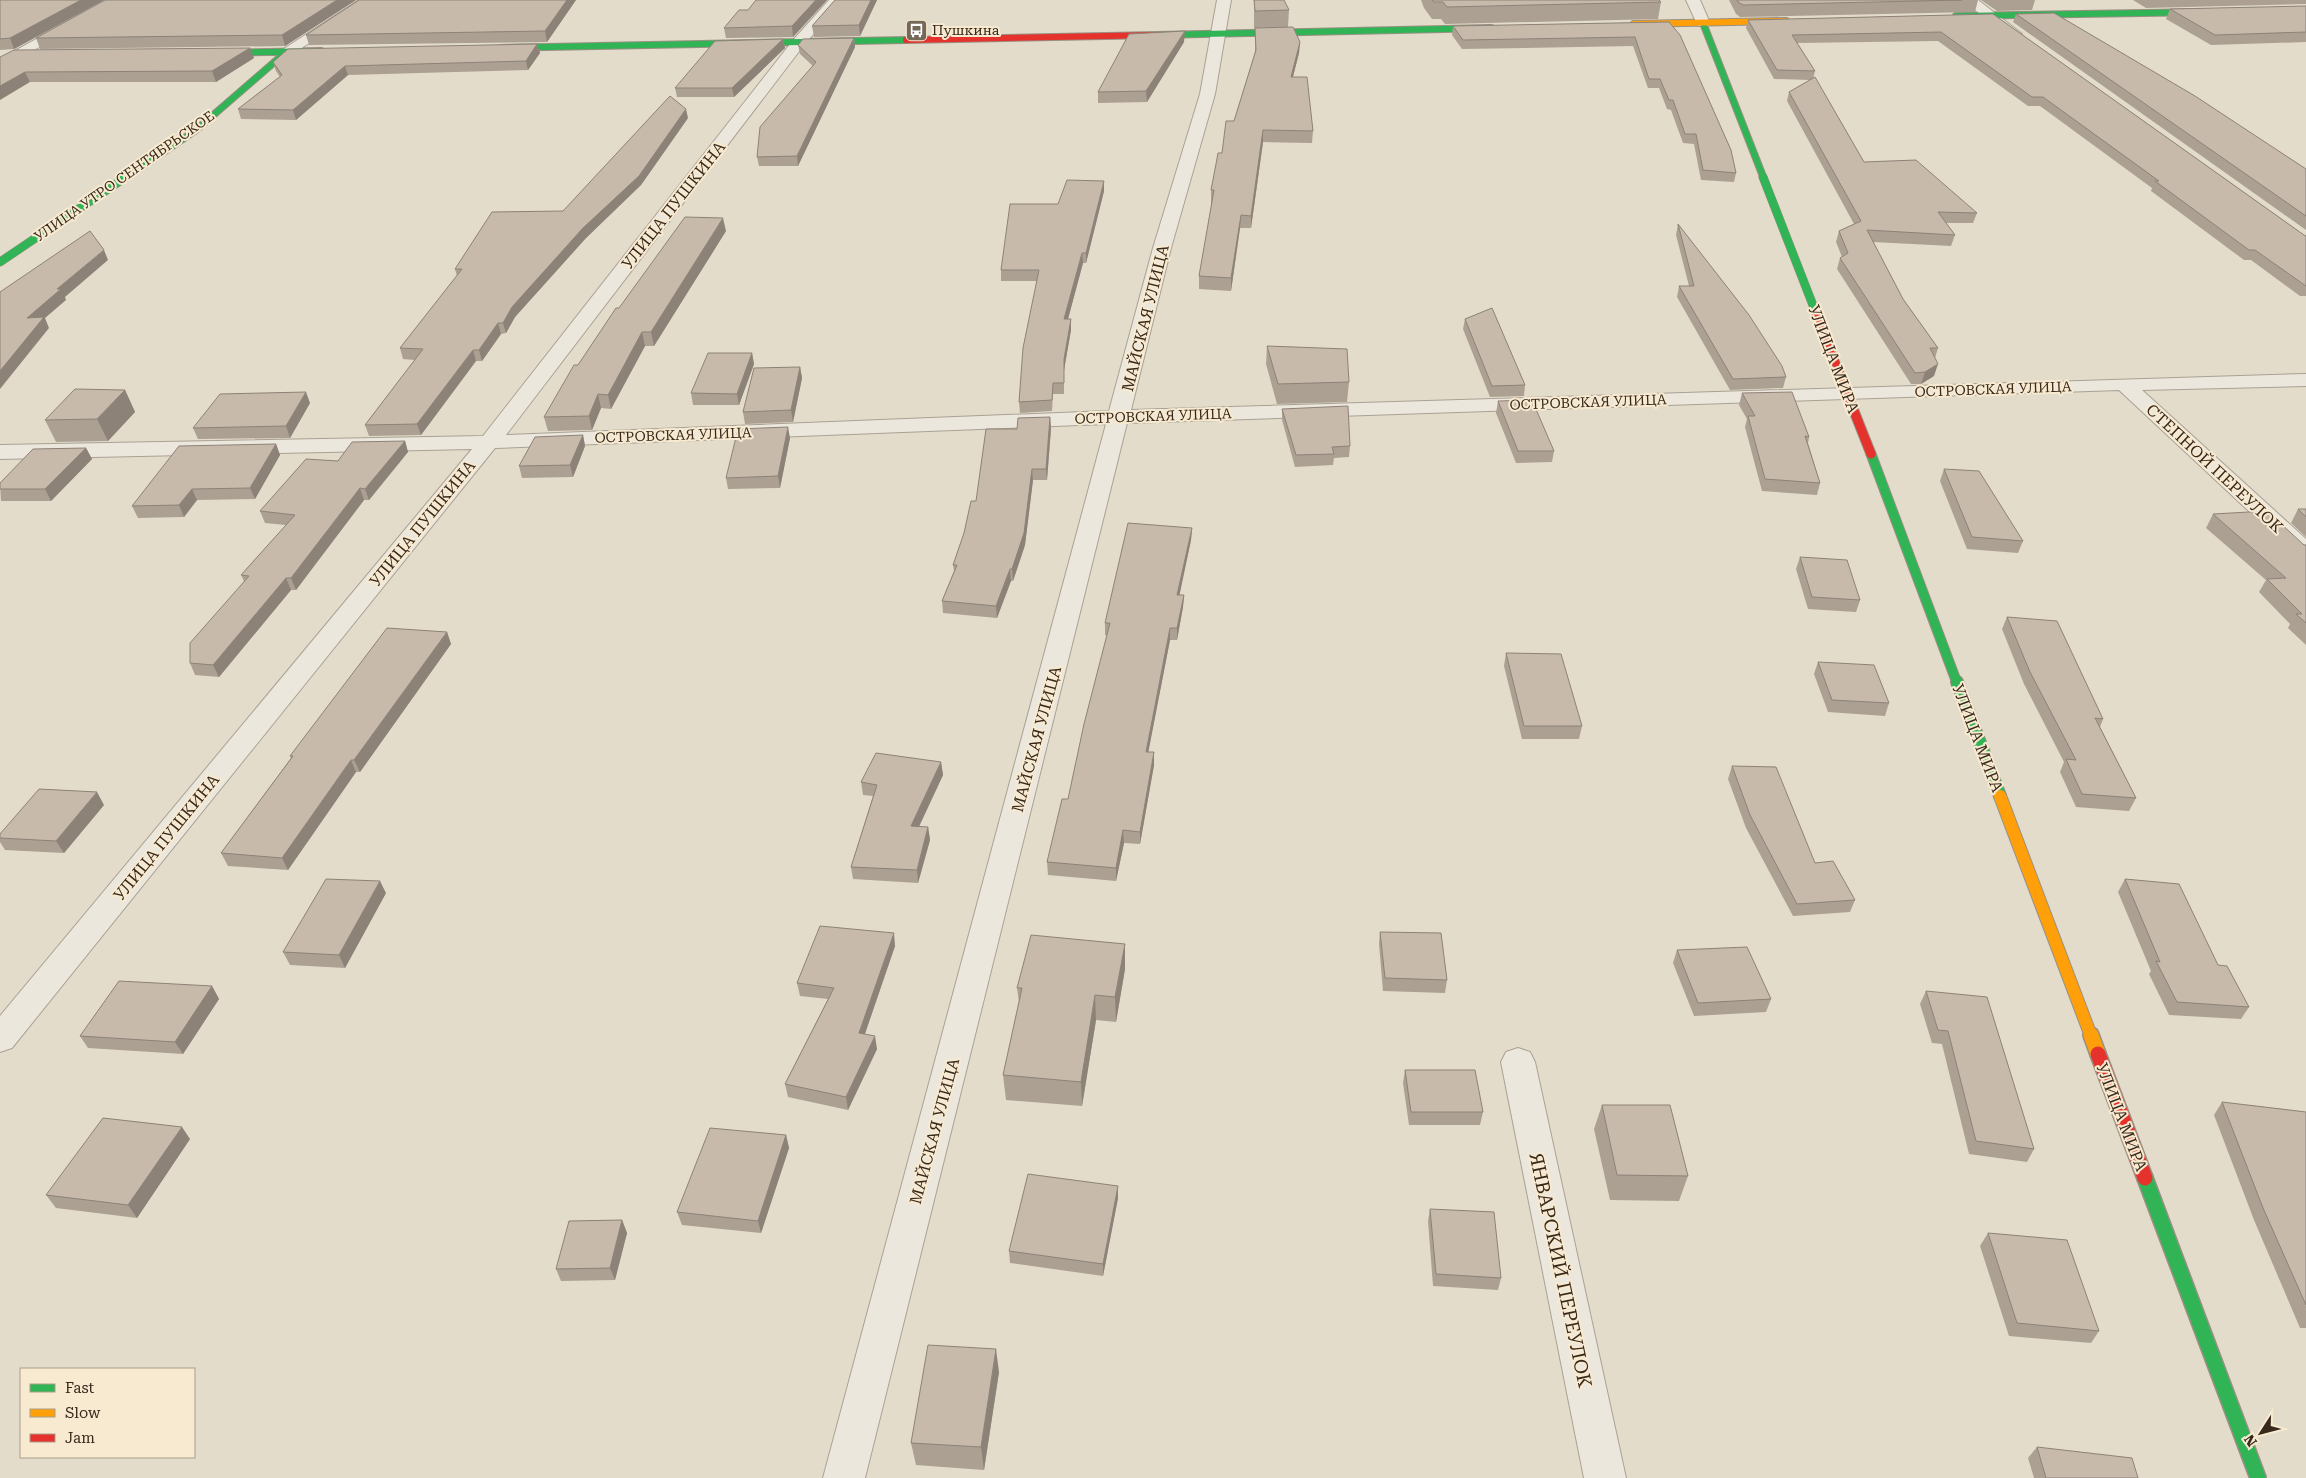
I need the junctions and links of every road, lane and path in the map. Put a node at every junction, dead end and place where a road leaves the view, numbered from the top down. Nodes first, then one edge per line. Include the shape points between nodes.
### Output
1 (117, 0) edge
2 (368, 0) edge
3 (836, 0) edge
4 (1224, 0) edge
5 (1693, 0) edge
6 (1969, 0) edge
7 (2217, 11) edge
8 (1990, 15) junction
9 (1940, 17) edge
10 (1802, 20) edge
11 (1703, 23) junction
12 (1624, 25) edge
13 (1506, 27) edge
14 (1221, 34) junction
15 (799, 42) junction
16 (2030, 44) edge
17 (494, 48) edge
18 (336, 51) edge
19 (286, 52) junction
20 (206, 53) edge
21 (0, 55) edge
22 (17, 55) junction
23 (47, 55) edge
24 (0, 64) edge
25 (0, 262) edge
26 (2306, 380) edge
27 (2124, 384) junction
28 (1848, 394) junction
29 (1120, 417) junction
30 (489, 442) junction
31 (3, 455) edge
32 (2306, 552) edge
33 (0, 1039) edge
34 (1518, 1062) dead end
35 (844, 1478) edge
36 (1605, 1478) edge
37 (2258, 1478) edge

1 - 22 street
2 - 19 street, УЛИЦА УТРО СЕНТЯБРЬСКОЕ
3 - 15 street, УЛИЦА ПУШКИНА
4 - 14 street, МАЙСКАЯ УЛИЦА
5 - 11 street, УЛИЦА МИРА
6 - 8 street
7 - 8 main road
8 - 9 main road
8 - 16 street
10 - 11 main road
11 - 12 main road
11 - 28 main road, УЛИЦА МИРА
13 - 14 main road
14 - 15 main road
14 - 29 street, МАЙСКАЯ УЛИЦА
15 - 17 main road
15 - 30 street, УЛИЦА ПУШКИНА
18 - 19 main road
19 - 20 main road
19 - 25 main road, УЛИЦА УТРО СЕНТЯБРЬСКОЕ via 196,130
21 - 22 main road
22 - 23 main road
22 - 24 street
26 - 27 street, ОСТРОВСКАЯ УЛИЦА
27 - 28 street, ОСТРОВСКАЯ УЛИЦА
27 - 32 street, СТЕПНОЙ ПЕРЕУЛОК
28 - 29 street, ОСТРОВСКАЯ УЛИЦА
28 - 37 main road, УЛИЦА МИРА
29 - 30 street, ОСТРОВСКАЯ УЛИЦА
29 - 35 street, МАЙСКАЯ УЛИЦА
30 - 31 street, ОСТРОВСКАЯ УЛИЦА
30 - 33 street, УЛИЦА ПУШКИНА
34 - 36 street, ЯНВАРСКИЙ ПЕРЕУЛОК

